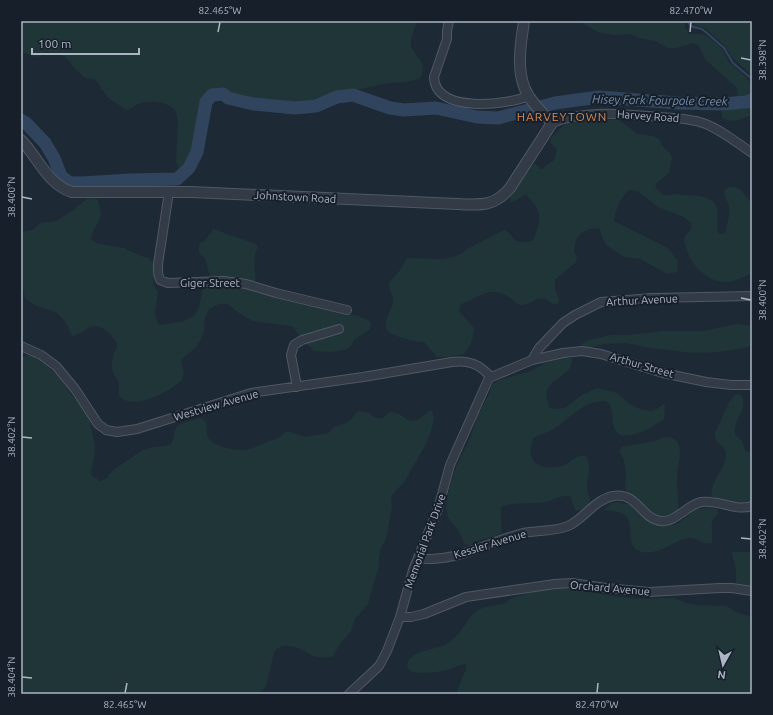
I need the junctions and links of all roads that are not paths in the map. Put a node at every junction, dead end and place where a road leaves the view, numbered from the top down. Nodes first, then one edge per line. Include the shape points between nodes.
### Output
1 (449, 21) edge
2 (524, 21) edge
3 (531, 99) junction
4 (552, 123) junction
5 (21, 140) edge
6 (752, 153) edge
7 (169, 192) junction
8 (752, 296) edge
9 (347, 310) dead end
10 (338, 328) dead end
11 (21, 346) edge
12 (532, 360) junction
13 (491, 377) junction
14 (752, 385) edge
15 (297, 387) junction
16 (752, 506) edge
17 (418, 558) junction
18 (752, 591) edge
19 (400, 617) junction
20 (349, 694) edge

1 - 3 street via 447,39 434,77 438,91 453,100 479,104
2 - 3 street via 521,70 525,89
3 - 4 street
4 - 6 street, Harvey Road via 574,116 607,114 687,119 714,128
4 - 7 street, Johnstown Road via 510,188 502,197 484,205
5 - 7 street, Johnstown Road via 55,183 66,190
7 - 9 street, Giger Street via 158,264 160,280 168,283 224,281 246,284
8 - 12 street, Arthur Avenue via 601,302 563,323 539,348
10 - 15 street via 294,345 291,355
11 - 15 street, Westview Avenue via 41,355 56,366 98,424 111,431 137,429 244,395
12 - 13 street
12 - 14 street, Arthur Street via 582,351 706,382
13 - 15 street, Westview Avenue via 477,364 460,360
13 - 17 street, Memorial Park Drive via 450,465 436,515
16 - 17 street, Kessler Avenue via 742,508 702,502 689,506 671,520 662,522 650,517 632,499 613,496 601,501 566,527 518,534 459,555
17 - 19 street, Memorial Park Drive
18 - 19 street, Orchard Avenue via 720,588 649,592 572,583 555,584 466,597 424,614
19 - 20 street, Memorial Park Drive via 379,666

